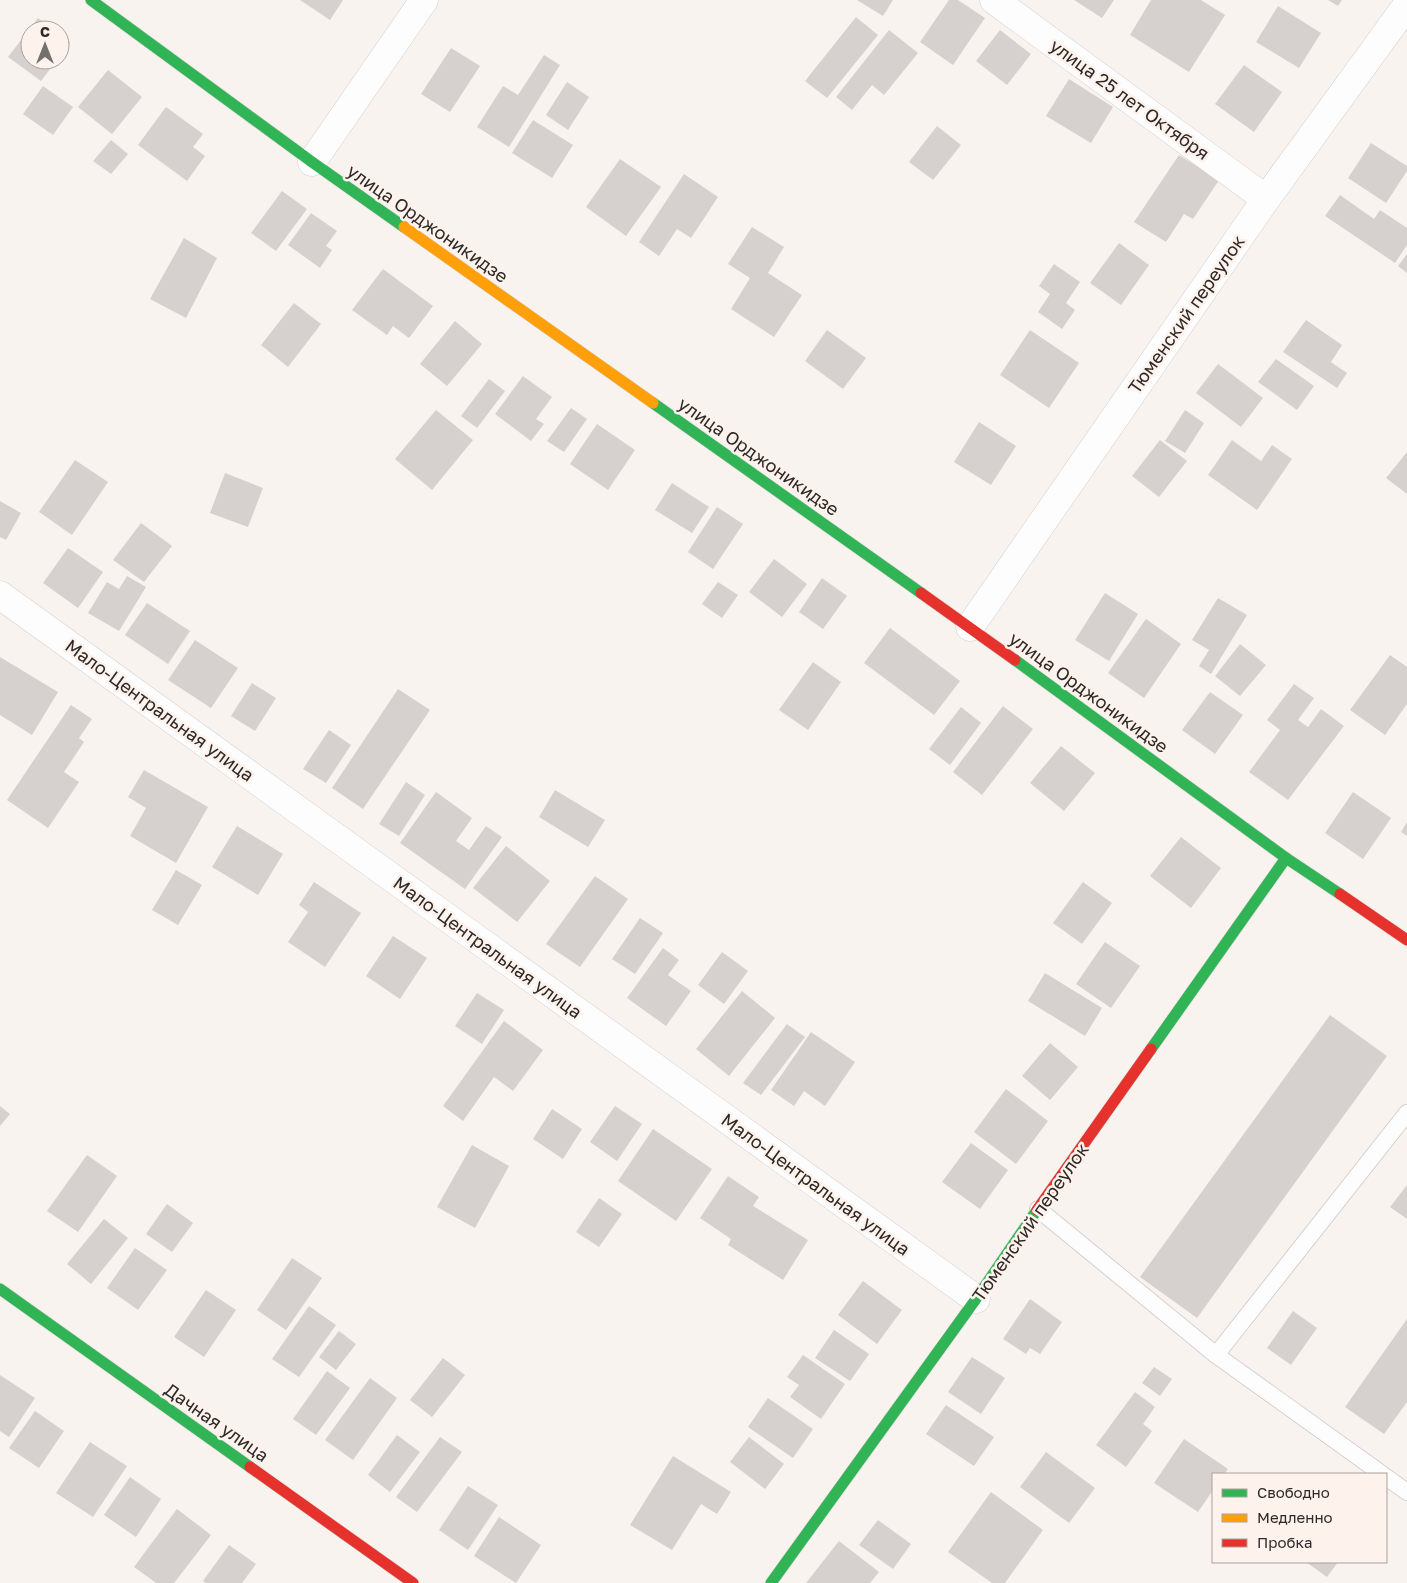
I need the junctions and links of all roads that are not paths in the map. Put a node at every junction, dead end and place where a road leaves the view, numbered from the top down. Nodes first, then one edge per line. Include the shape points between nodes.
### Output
1 (91, 0) edge
2 (424, 0) edge
3 (994, 0) edge
4 (1407, 5) edge
5 (312, 162) junction
6 (1266, 199) junction
7 (0, 595) edge
8 (970, 627) junction
9 (1286, 858) junction
10 (1407, 940) edge
11 (1407, 1113) edge
12 (1038, 1209) junction
13 (0, 1289) edge
14 (976, 1299) junction
15 (1216, 1355) junction
16 (1381, 1473) edge
17 (1387, 1478) edge
18 (1407, 1492) edge
19 (413, 1583) edge
20 (771, 1583) edge

1 - 5 street, улица Орджоникидзе
2 - 5 street
3 - 6 street, улица 25 лет Октября
4 - 6 street, Тюменский переулок
5 - 8 street, улица Орджоникидзе
6 - 8 street, Тюменский переулок
7 - 14 street, Мало-Центральная улица
8 - 9 street, улица Орджоникидзе
9 - 10 street, улица Орджоникидзе
9 - 12 street, Тюменский переулок
11 - 15 lane
12 - 14 street, Тюменский переулок
12 - 15 lane
13 - 19 street, Дачная улица
14 - 20 street, Тюменский переулок
15 - 16 lane
17 - 18 lane

